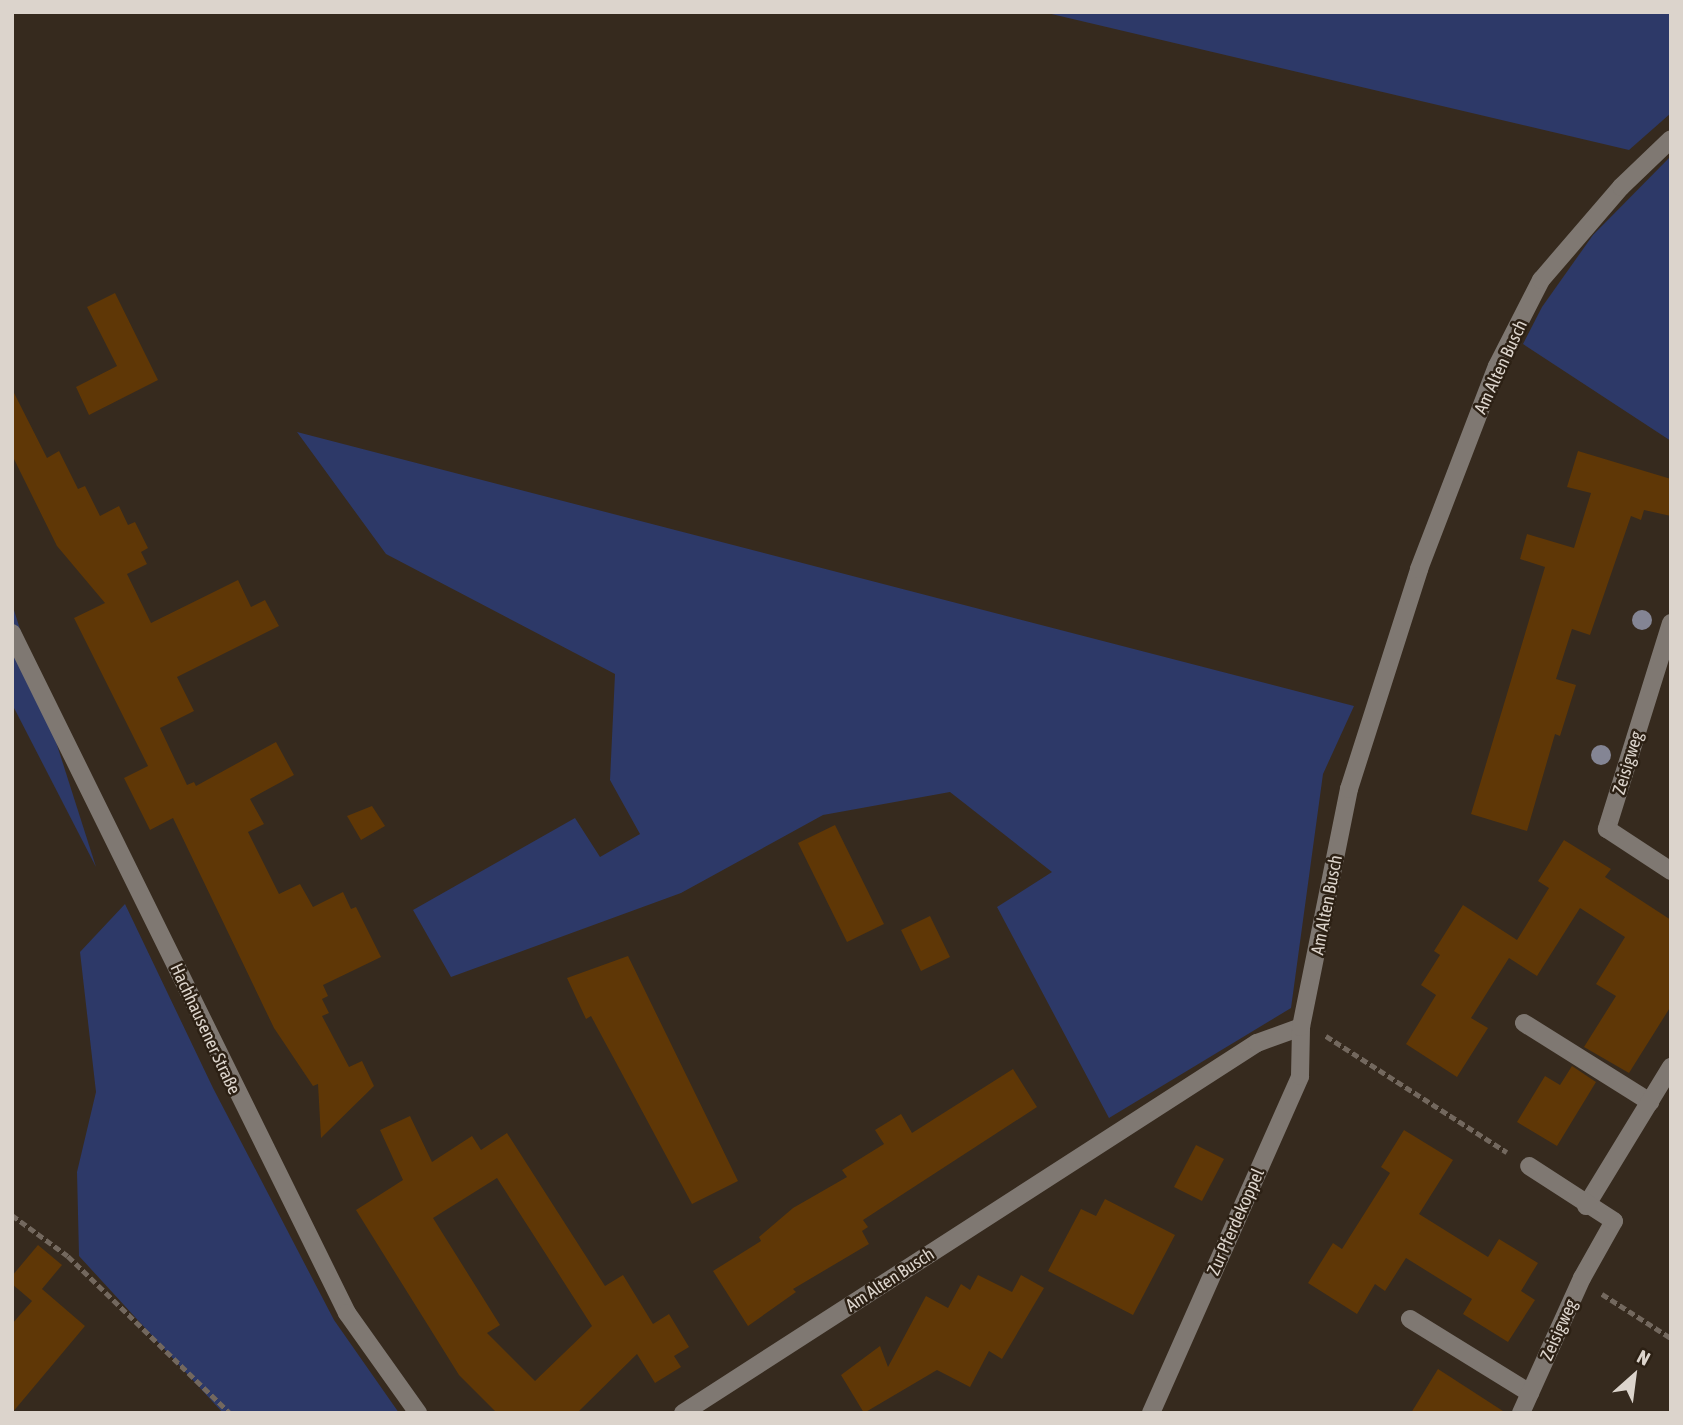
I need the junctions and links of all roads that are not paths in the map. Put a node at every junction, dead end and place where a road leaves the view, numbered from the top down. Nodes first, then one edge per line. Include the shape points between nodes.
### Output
1 (1671, 139) edge
2 (1671, 623) edge
3 (12, 633) edge
4 (1671, 871) edge
5 (1524, 1023) dead end
6 (1301, 1027) junction
7 (1671, 1067) edge
8 (1650, 1102) junction
9 (1529, 1166) road end
10 (1586, 1206) junction
11 (1410, 1319) dead end
12 (1530, 1393) junction
13 (418, 1413) edge
14 (683, 1413) edge
15 (1151, 1413) edge
16 (1521, 1413) edge

1 - 6 street, Am Alten Busch via 1621,187 1541,280 1497,366 1419,569 1349,789
2 - 4 street, Zeisigweg via 1607,829
3 - 13 street, Hachhausener Straße via 347,1313
5 - 8 street
6 - 14 street, Am Alten Busch via 1257,1043
6 - 15 street, Zur Pferdekoppel via 1300,1076
7 - 8 street
8 - 10 street
9 - 10 street, Zeisigweg
10 - 12 street, Zeisigweg via 1614,1222 1582,1278
11 - 12 street
12 - 16 street, Zeisigweg

